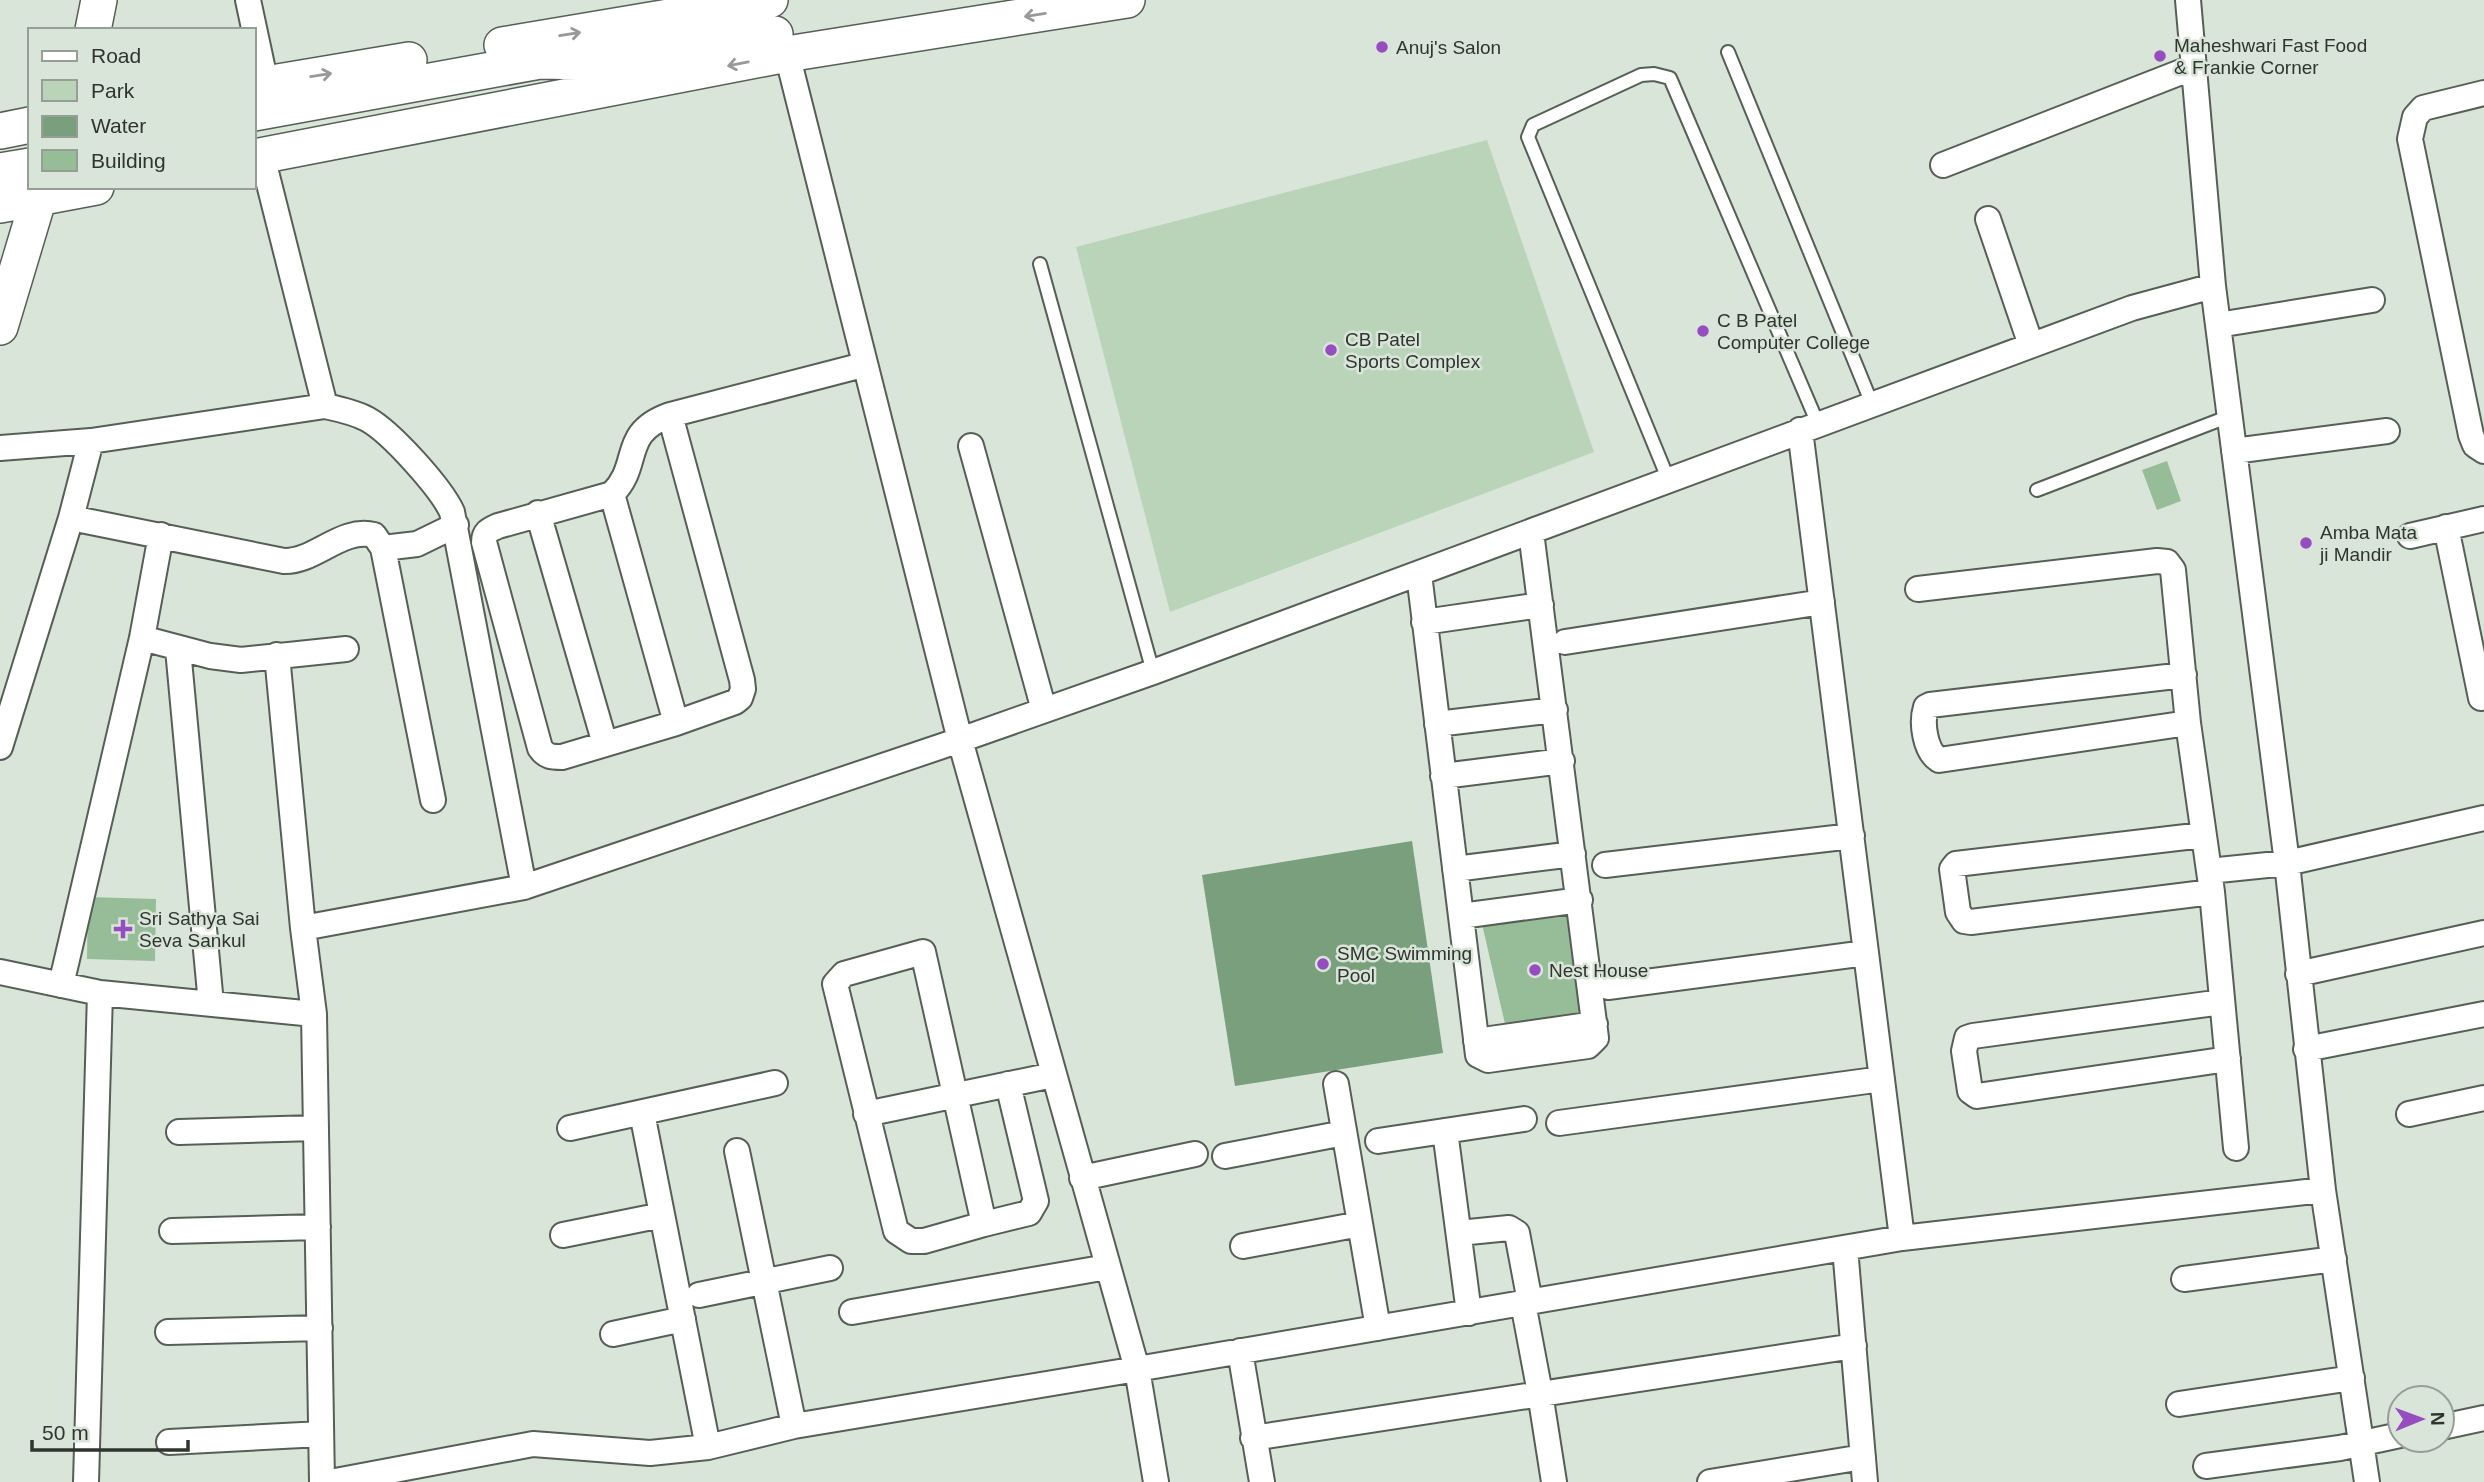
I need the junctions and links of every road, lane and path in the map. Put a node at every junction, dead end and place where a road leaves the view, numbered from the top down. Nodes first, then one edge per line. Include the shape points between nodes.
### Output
1 (99, 0) edge
2 (248, 0) edge
3 (770, 0) edge
4 (991, 0) edge
5 (1127, 0) edge
6 (2188, 0) edge
7 (93, 28) edge
8 (251, 28) edge
9 (1728, 52) dead end
10 (787, 54) junction
11 (589, 62) junction
12 (2194, 67) junction
13 (256, 75) edge
14 (2484, 93) edge
15 (258, 94) edge
16 (28, 125) edge
17 (0, 131) edge
18 (257, 150) edge
19 (1944, 165) dead end
20 (0, 171) edge
21 (28, 181) edge
22 (28, 189) edge
23 (35, 189) edge
24 (0, 205) edge
25 (1988, 219) dead end
26 (1040, 264) dead end
27 (2213, 286) junction
28 (2372, 300) dead end
29 (2218, 325) junction
30 (0, 327) edge
31 (2031, 345) junction
32 (864, 363) junction
33 (1872, 404) junction
34 (325, 406) junction
35 (670, 415) junction
36 (2230, 416) junction
37 (1809, 427) junction
38 (2388, 431) dead end
39 (91, 441) junction
40 (971, 446) dead end
41 (0, 448) edge
42 (2484, 451) edge
43 (2234, 452) junction
44 (1669, 481) junction
45 (2037, 490) dead end
46 (612, 494) junction
47 (538, 513) junction
48 (71, 517) junction
49 (2484, 519) edge
50 (456, 525) junction
51 (2446, 527) junction
52 (1531, 532) junction
53 (161, 535) junction
54 (2410, 536) dead end
55 (383, 548) junction
56 (1419, 574) junction
57 (1918, 589) dead end
58 (1822, 602) junction
59 (1541, 605) junction
60 (1424, 622) junction
61 (142, 639) junction
62 (1565, 642) dead end
63 (178, 649) junction
64 (346, 649) dead end
65 (277, 655) junction
66 (1153, 672) junction
67 (2184, 675) junction
68 (2480, 698) dead end
69 (1044, 710) junction
70 (1555, 710) junction
71 (676, 723) junction
72 (2188, 723) junction
73 (1437, 724) junction
74 (960, 740) junction
75 (605, 744) junction
76 (0, 747) edge
77 (1562, 761) junction
78 (1443, 776) junction
79 (433, 800) dead end
80 (2484, 818) edge
81 (1852, 835) junction
82 (2203, 835) junction
83 (1573, 854) junction
84 (2287, 863) junction
85 (1605, 865) dead end
86 (1455, 869) junction
87 (2210, 882) junction
88 (524, 887) junction
89 (1580, 900) junction
90 (1461, 916) junction
91 (303, 928) junction
92 (2484, 933) edge
93 (1866, 953) junction
94 (0, 972) edge
95 (2298, 974) junction
96 (61, 985) junction
97 (1608, 987) dead end
98 (100, 993) junction
99 (2222, 1002) junction
100 (211, 1004) junction
101 (314, 1014) junction
102 (2484, 1014) edge
103 (2306, 1049) junction
104 (2228, 1059) junction
105 (1053, 1075) junction
106 (1882, 1079) junction
107 (775, 1083) dead end
108 (1008, 1084) junction
109 (1336, 1084) dead end
110 (955, 1096) junction
111 (2484, 1098) edge
112 (642, 1114) junction
113 (866, 1114) junction
114 (2409, 1114) dead end
115 (1524, 1119) dead end
116 (1559, 1124) dead end
117 (316, 1128) junction
118 (570, 1128) dead end
119 (1445, 1131) junction
120 (179, 1132) dead end
121 (1344, 1133) junction
122 (1378, 1141) dead end
123 (2236, 1148) dead end
124 (737, 1151) dead end
125 (1195, 1154) dead end
126 (1225, 1156) dead end
127 (1082, 1178) junction
128 (2323, 1190) junction
129 (662, 1215) junction
130 (984, 1224) junction
131 (1360, 1224) junction
132 (318, 1227) junction
133 (172, 1231) dead end
134 (1459, 1233) junction
135 (563, 1235) dead end
136 (1902, 1238) junction
137 (1243, 1246) dead end
138 (1844, 1248) junction
139 (2334, 1259) junction
140 (1107, 1267) junction
141 (830, 1268) dead end
142 (2184, 1279) dead end
143 (763, 1283) junction
144 (699, 1295) dead end
145 (1527, 1303) junction
146 (852, 1312) dead end
147 (1469, 1312) junction
148 (682, 1319) junction
149 (320, 1328) junction
150 (1378, 1328) junction
151 (168, 1332) dead end
152 (613, 1334) dead end
153 (1854, 1346) junction
154 (1240, 1351) junction
155 (1137, 1369) junction
156 (2352, 1378) junction
157 (1540, 1393) junction
158 (2179, 1404) dead end
159 (2484, 1418) edge
160 (2456, 1424) edge
161 (794, 1426) junction
162 (321, 1434) junction
163 (1253, 1438) junction
164 (2386, 1439) edge
165 (169, 1441) dead end
166 (2361, 1444) junction
167 (708, 1447) junction
168 (1863, 1457) junction
169 (2206, 1466) dead end
170 (86, 1482) edge
171 (322, 1482) edge
172 (330, 1482) edge
173 (1156, 1482) edge
174 (1262, 1482) edge
175 (1554, 1482) edge
176 (1710, 1482) edge
177 (1865, 1482) edge
178 (2367, 1482) edge

1 - 7 main road
2 - 8 street
15 -> 3 main road
4 - 11 main road
5 -> 10 main road
6 - 12 street
9 - 33 lane
10 -> 18 main road
10 - 32 street
11 - 15 main road via 540,61
11 - 18 main road via 546,80
12 - 19 street
12 - 27 street
13 - 15 street
14 - 42 street via 2423,108 2415,117 2410,139 2471,435
16 - 17 main road
18 - 34 street
20 - 21 main road
22 - 24 main road
23 - 30 main road
25 - 31 street
26 - 66 lane
27 - 29 street
27 - 31 street via 2132,308
28 - 29 street
29 - 36 street
31 - 33 street
32 - 35 street
32 - 74 street
33 - 37 street
34 - 39 street
34 - 50 street via 368,419 390,436 447,501
35 - 46 street via 645,426
35 - 71 street via 743,690 735,702
36 - 43 street
36 - 45 lane
37 - 44 street
37 - 44 lane via 1670,78 1641,75 1533,125 1528,137
37 - 58 street
38 - 43 street
39 - 41 street
39 - 48 street
40 - 69 street
43 - 84 street
44 - 52 street
46 - 47 street
46 - 71 street
47 - 75 street
47 - 75 street via 488,530 484,542 540,748 551,757 562,757
48 - 53 street
48 - 76 street
49 - 51 street
50 - 55 street via 417,544
50 - 88 street
51 - 54 street
51 - 68 street
52 - 56 street
52 - 59 street
53 - 55 street via 284,561 301,559 335,541 366,533 374,535
53 - 61 street
55 - 79 street
56 - 60 street
56 - 66 street
57 - 67 street via 2167,562 2173,570
58 - 62 street
58 - 81 street
59 - 60 street
59 - 70 street
60 - 73 street
61 - 63 street
61 - 96 street
63 - 65 street via 242,660
63 - 100 street
64 - 65 street
65 - 91 street
66 - 69 street
67 - 72 street
67 - 72 street via 1930,705 1924,720 1929,749 1939,760
69 - 74 street
70 - 73 street
70 - 77 street
71 - 75 street
72 - 82 street
73 - 78 street
74 - 88 street
74 - 105 street
77 - 78 street
77 - 83 street
78 - 86 street
80 - 84 street
81 - 85 street
81 - 93 street
82 - 87 street
82 - 87 street via 1956,864 1952,869 1958,912 1971,922
83 - 86 street
83 - 89 street
84 - 87 street
84 - 95 street
86 - 90 street
87 - 99 street
88 - 91 street
89 - 90 street
89 - 90 street via 1596,1038 1588,1046 1488,1060 1478,1055
91 - 101 street
92 - 95 street
93 - 97 street
93 - 106 street
94 - 96 street
95 - 103 street
96 - 98 street
98 - 100 street
98 - 170 street
99 - 104 street
99 - 104 street via 1973,1036 1967,1038 1964,1051 1970,1091 1977,1096
100 - 101 street
101 - 117 street
102 - 103 street
103 - 128 street
104 - 123 street
105 - 108 street
105 - 127 street
106 - 116 street
106 - 136 street
107 - 112 street
108 - 110 street
108 - 130 street via 1036,1202 1029,1213
109 - 121 street
110 - 113 street
110 - 113 street via 923,952 844,974 835,984
110 - 130 street
111 - 114 street
112 - 118 street
112 - 129 street
113 - 130 street via 895,1231 911,1241 924,1241
115 - 119 street
117 - 120 street
117 - 132 street
119 - 122 street
119 - 134 street
121 - 126 street
121 - 131 street
124 - 143 street
125 - 127 street
127 - 140 street
128 - 136 street
128 - 139 street
129 - 135 street
129 - 148 street
131 - 137 street
131 - 150 street
132 - 133 street
132 - 149 street
134 - 145 street via 1509,1228 1517,1233
134 - 147 street
136 - 138 street
138 - 145 street
138 - 153 street
139 - 142 street
139 - 156 street
140 - 146 street
140 - 155 street
141 - 143 street
143 - 144 street
143 - 161 street
145 - 147 street
145 - 157 street
147 - 150 street
148 - 152 street
148 - 167 street
149 - 151 street
149 - 162 street
150 - 154 street
153 - 157 street
153 - 168 street
154 - 155 street
154 - 163 street
155 - 161 street
155 - 173 street
156 - 158 street
156 - 166 street
157 - 163 street
157 - 175 street
159 - 160 street
161 - 167 street
162 - 165 street
162 - 171 street
163 - 174 street
164 - 166 street
166 - 169 street
166 - 178 street
167 - 172 street via 650,1453 533,1444
168 - 176 street
168 - 177 street

